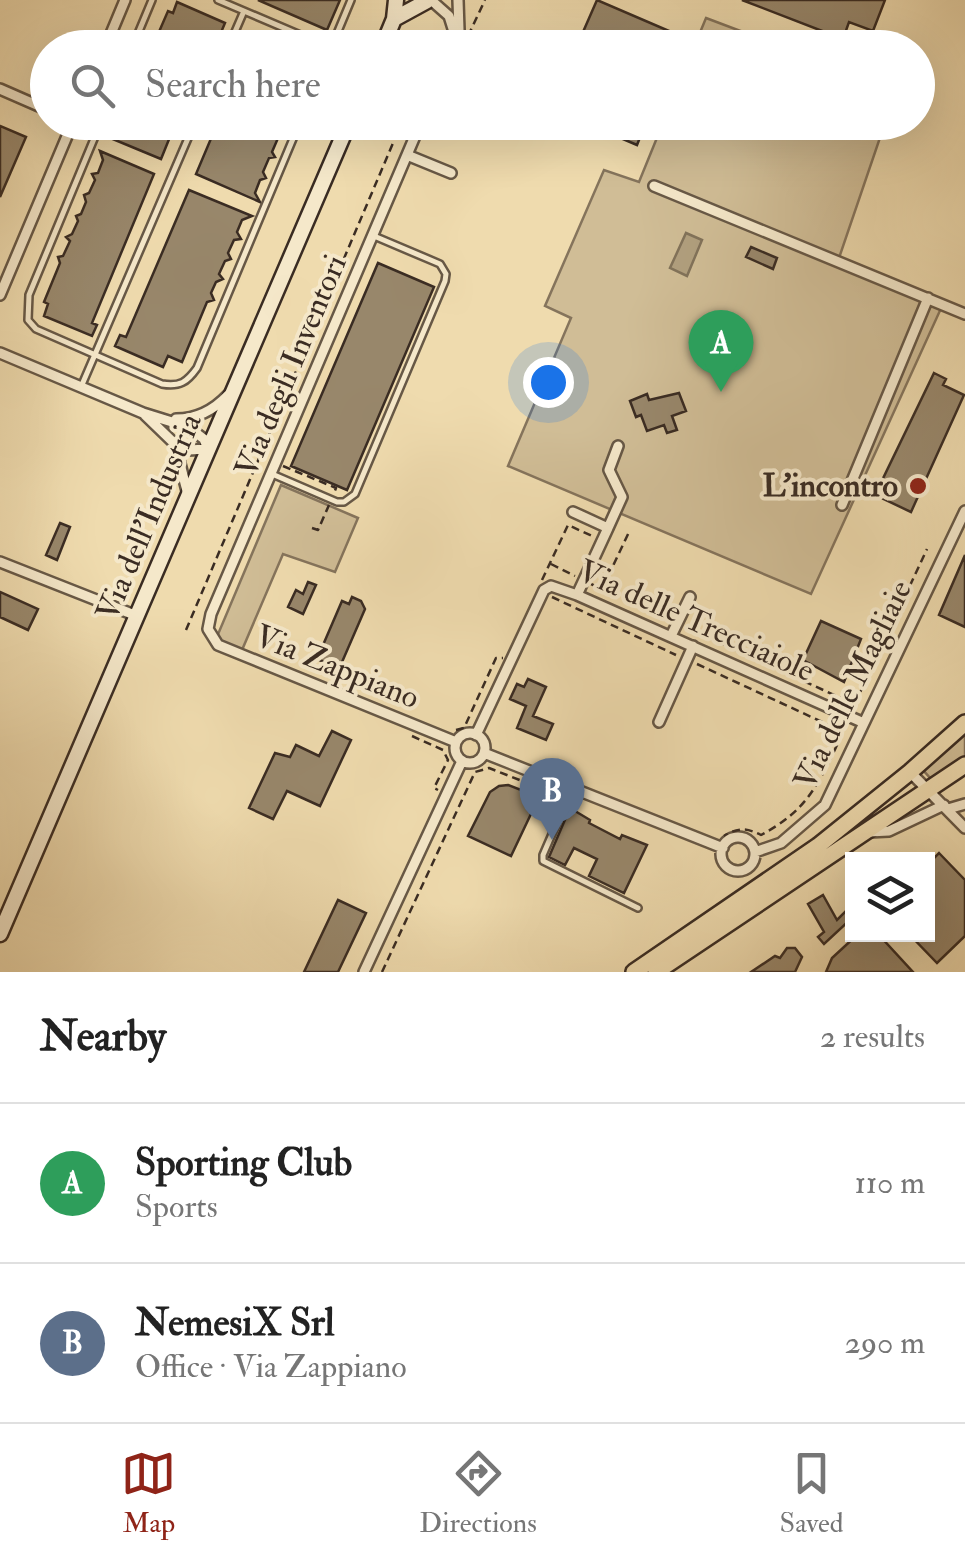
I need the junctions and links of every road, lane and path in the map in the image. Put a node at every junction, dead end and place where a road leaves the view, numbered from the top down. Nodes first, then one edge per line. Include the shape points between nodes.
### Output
1 (126, 0) edge
2 (152, 0) edge
3 (218, 0) edge
4 (351, 0) edge
5 (396, 0) edge
6 (443, 0) edge
7 (458, 0) edge
8 (428, 1) edge
9 (244, 11) junction
10 (394, 20) junction
11 (113, 30) edge
12 (140, 30) edge
13 (236, 30) edge
14 (289, 30) edge
15 (338, 30) edge
16 (390, 30) edge
17 (452, 30) edge
18 (456, 30) edge
19 (0, 90) edge
20 (30, 102) edge
21 (65, 140) edge
22 (94, 140) edge
23 (188, 140) edge
24 (292, 140) edge
25 (341, 140) edge
26 (394, 140) edge
27 (414, 140) edge
28 (408, 155) junction
29 (451, 173) dead end
30 (654, 186) dead end
31 (374, 236) junction
32 (0, 295) edge
33 (928, 298) junction
34 (965, 314) edge
35 (0, 354) edge
36 (95, 355) junction
37 (81, 388) junction
38 (234, 388) junction
39 (144, 414) junction
40 (175, 444) junction
41 (618, 446) dead end
42 (208, 449) junction
43 (274, 469) junction
44 (187, 500) junction
45 (331, 500) junction
46 (842, 506) dead end
47 (965, 511) edge
48 (574, 512) dead end
49 (312, 528) dead end
50 (608, 528) junction
51 (926, 550) dead end
52 (0, 562) edge
53 (578, 594) junction
54 (690, 596) dead end
55 (137, 616) junction
56 (677, 624) junction
57 (208, 629) joint
58 (186, 630) dead end
59 (671, 636) junction
60 (693, 646) junction
61 (505, 658) dead end
62 (659, 722) dead end
63 (965, 722) edge
64 (864, 723) junction
65 (449, 733) dead end
66 (476, 734) junction
67 (412, 736) dead end
68 (456, 742) junction
69 (484, 753) junction
70 (462, 761) junction
71 (965, 765) edge
72 (910, 772) junction
73 (572, 788) junction
74 (928, 791) junction
75 (448, 795) junction
76 (558, 796) dead end
77 (965, 804) edge
78 (946, 807) junction
79 (965, 828) edge
80 (866, 832) junction
81 (723, 848) junction
82 (755, 852) junction
83 (638, 908) dead end
84 (0, 934) edge
85 (364, 972) edge
86 (382, 972) edge
87 (634, 972) edge
88 (656, 972) edge

1 - 11 street
2 - 12 lane
3 - 9 lane
4 - 15 lane
5 - 10 street
6 - 8 street
7 - 18 street
8 - 10 street
8 - 17 street via 449,16
9 - 13 lane
9 - 14 lane
10 - 16 street
19 - 20 street
21 - 32 street
22 - 36 lane via 26,312 36,329
23 - 36 lane
24 - 36 lane via 190,379 162,384
25 - 38 street, Via dell'Industria
26 - 58 path
27 - 28 street, Via degli Inventori
28 - 29 street
28 - 31 street, Via degli Inventori
30 - 33 street
31 - 43 street, Via degli Inventori
31 - 45 lane via 440,264 445,282 354,494 344,502
33 - 34 street
33 - 46 street
35 - 37 street
36 - 37 lane
37 - 39 street
38 - 39 street via 198,416
38 - 42 street, Via dell'Industria
39 - 40 street
39 - 42 street via 196,431
40 - 42 street
40 - 44 street
41 - 50 street via 610,470 622,496
42 - 44 street, Via dell'Industria
43 - 45 lane
43 - 45 path via 336,488
43 - 57 street, Via degli Inventori
44 - 55 street, Via dell'Industria
45 - 49 path via 318,530
47 - 64 street, Via delle Magliaie
48 - 50 street
50 - 53 street
51 - 56 path via 857,700
52 - 55 street
53 - 59 street, Via delle Trecciaiole
53 - 66 street, Via delle Trecciaiole via 558,586 544,590
54 - 56 street
55 - 84 street, Via dell'Industria
56 - 59 street
57 - 68 street, Via Zappiano via 218,645
59 - 60 street, Via delle Trecciaiole
60 - 62 street
60 - 64 street, Via delle Trecciaiole
61 - 65 path via 496,658 464,728
63 - 72 main road
64 - 82 street, Via delle Magliaie via 826,805 781,843
66 - 68 street
66 - 69 street
67 - 75 path via 444,750 448,760 434,788
68 - 70 street
69 - 70 street via 475,762
69 - 73 street
70 - 75 street
71 - 74 main road
72 - 74 street
72 - 87 main road via 818,846
73 - 81 street
73 - 83 lane via 543,861
74 - 78 street
74 - 80 main road
75 - 85 street
76 - 86 path via 489,768 475,772
77 - 78 street
78 - 79 street
78 - 80 street
80 - 88 main road
81 - 82 street via 741,838
81 - 82 street via 724,863 736,871 750,866

